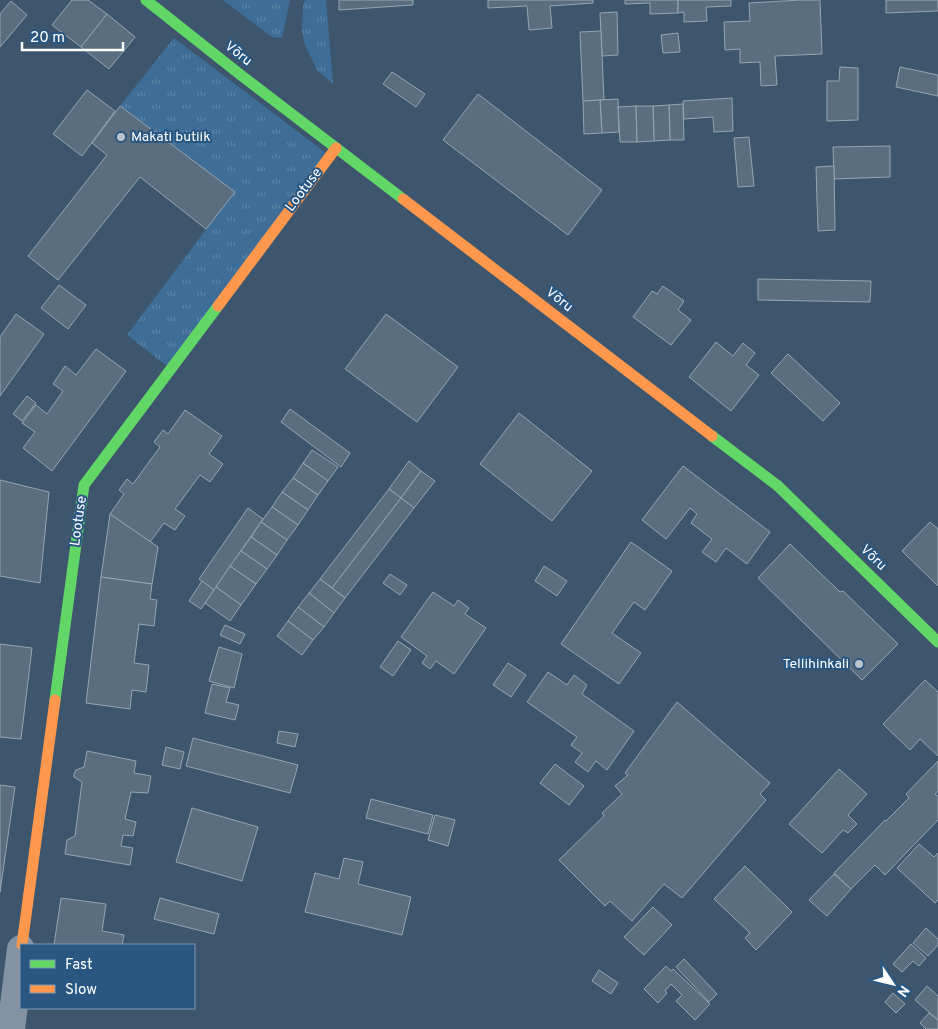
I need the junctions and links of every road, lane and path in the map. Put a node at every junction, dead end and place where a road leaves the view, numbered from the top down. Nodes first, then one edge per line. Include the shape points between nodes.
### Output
1 (149, 1) edge
2 (336, 148) junction
3 (938, 642) edge
4 (22, 944) edge
5 (20, 957) edge
6 (11, 1029) edge

1 - 2 main road, Võru
2 - 3 main road, Võru via 778,486
2 - 4 main road, Lootuse via 84,485
5 - 6 street

